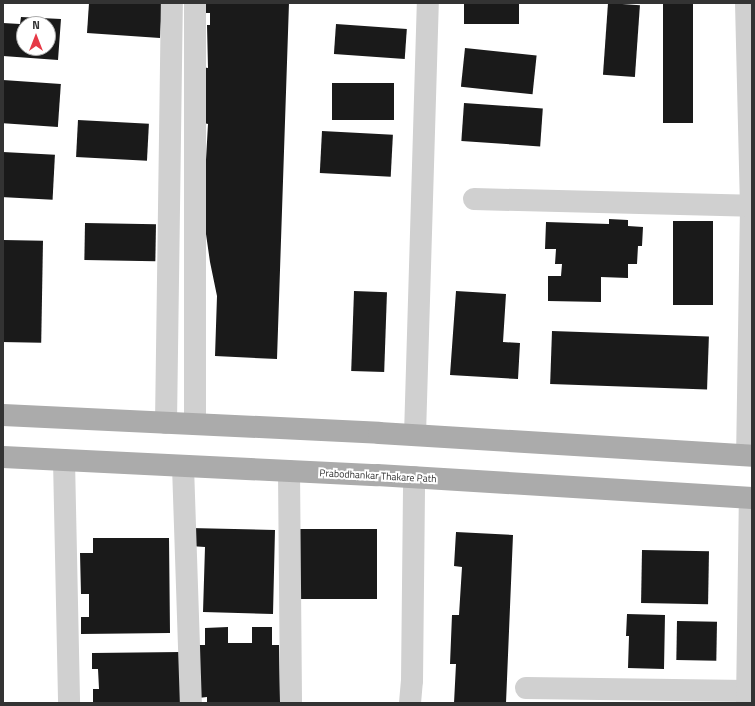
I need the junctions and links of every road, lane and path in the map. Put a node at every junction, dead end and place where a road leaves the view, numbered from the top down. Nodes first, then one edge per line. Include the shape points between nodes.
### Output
1 (172, 3) edge
2 (195, 3) edge
3 (428, 3) edge
4 (746, 3) edge
5 (474, 199) dead end
6 (751, 206) edge
7 (3, 415) edge
8 (166, 423) junction
9 (195, 424) junction
10 (416, 435) junction
11 (750, 455) edge
12 (3, 457) edge
13 (64, 460) junction
14 (183, 466) junction
15 (289, 471) junction
16 (414, 478) junction
17 (751, 498) edge
18 (526, 688) dead end
19 (747, 697) edge
20 (69, 703) edge
21 (191, 703) edge
22 (291, 703) edge
23 (410, 703) edge

1 - 8 street
2 - 9 street
3 - 10 street
4 - 6 street
5 - 6 street
6 - 11 street
7 - 8 main road
8 - 9 main road
9 - 10 main road
10 - 11 main road
12 - 13 main road, Prabodhankar Thakare Path
13 - 14 main road, Prabodhankar Thakare Path
13 - 20 street
14 - 15 main road, Prabodhankar Thakare Path
14 - 21 street
15 - 16 main road, Prabodhankar Thakare Path
15 - 22 street
16 - 17 main road, Prabodhankar Thakare Path
16 - 23 street
17 - 19 street
18 - 19 street

